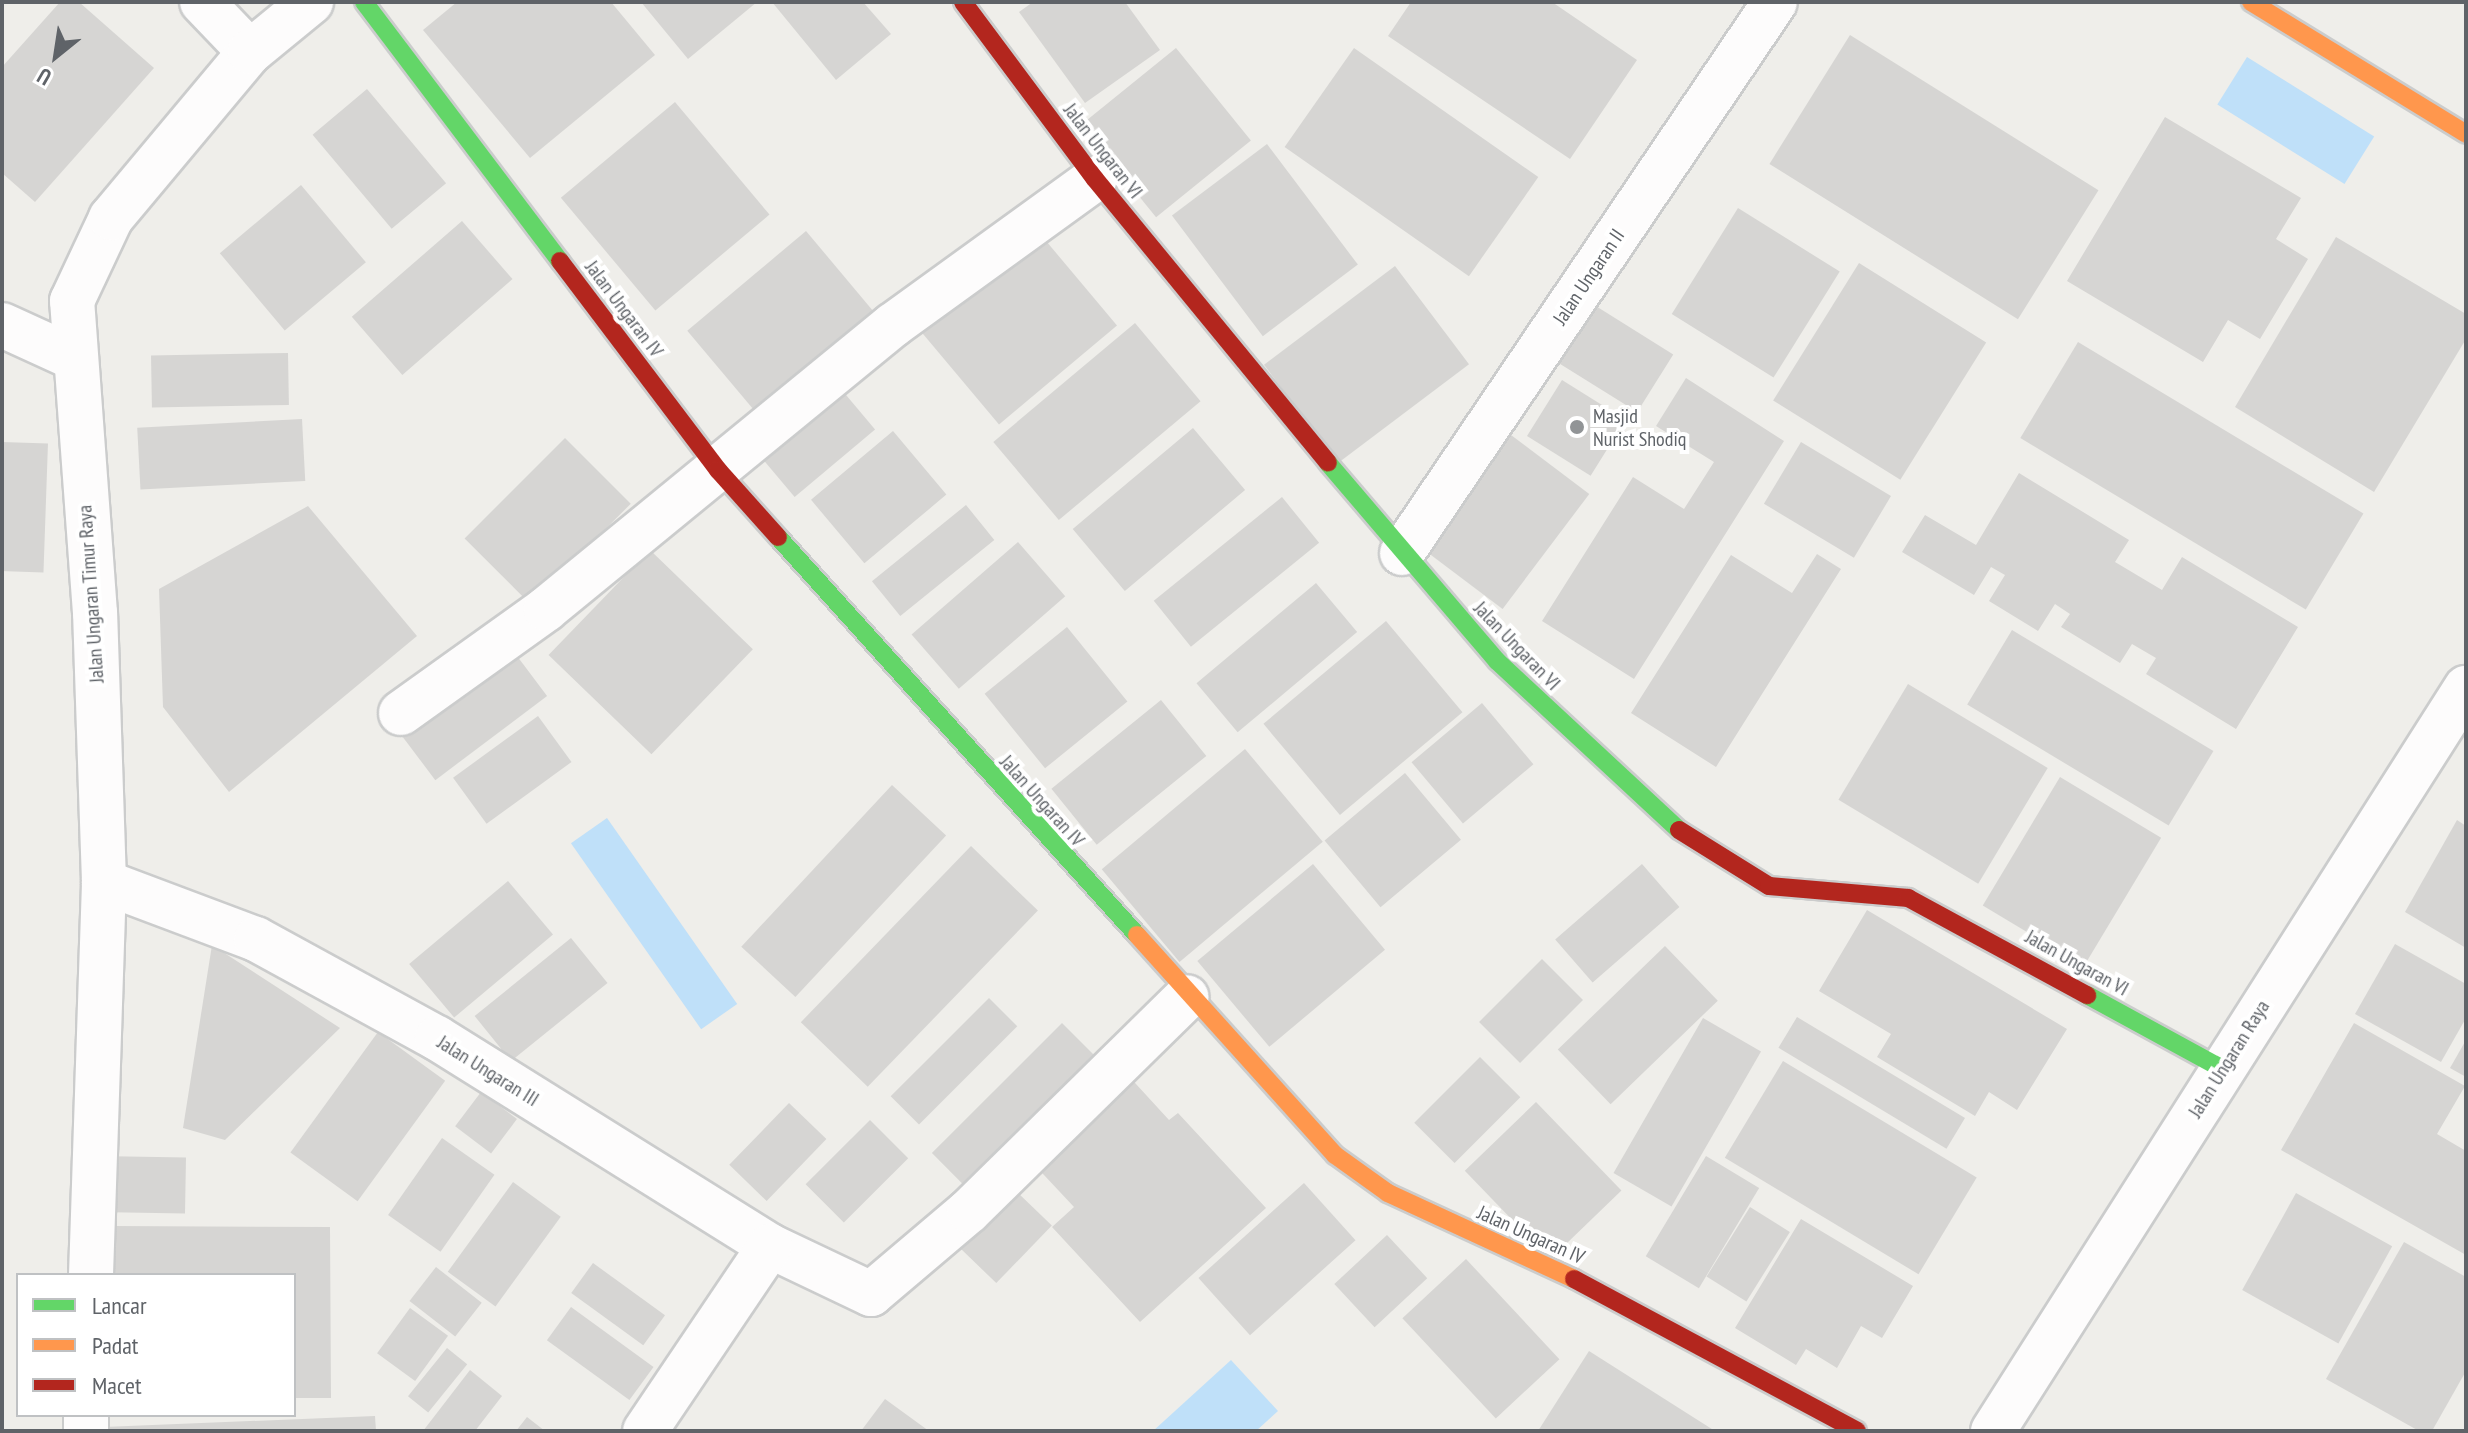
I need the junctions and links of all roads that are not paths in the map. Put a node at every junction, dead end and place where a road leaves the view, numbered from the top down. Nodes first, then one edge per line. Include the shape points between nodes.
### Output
1 (202, 2) edge
2 (311, 2) edge
3 (364, 2) edge
4 (1775, 2) edge
5 (2251, 2) edge
6 (976, 8) edge
7 (250, 52) junction
8 (2466, 134) edge
9 (1095, 179) junction
10 (2, 325) edge
11 (70, 356) junction
12 (718, 470) junction
13 (1402, 553) junction
14 (2466, 688) edge
15 (401, 713) dead end
16 (104, 882) junction
17 (1187, 997) junction
18 (2223, 1069) junction
19 (770, 1246) junction
20 (91, 1273) edge
21 (645, 1431) edge
22 (1857, 1431) edge
23 (1993, 1431) edge

1 - 7 street
2 - 7 street, Jalan Ungaran Timur Raya
3 - 12 street, Jalan Ungaran IV
4 - 13 street, Jalan Ungaran II
5 - 8 street
6 - 9 street, Jalan Ungaran VI
7 - 11 street, Jalan Ungaran Timur Raya via 111,218 72,301
9 - 12 street via 893,325
9 - 13 street, Jalan Ungaran VI
10 - 11 street
11 - 16 street, Jalan Ungaran Timur Raya via 95,613
12 - 15 street via 546,609
12 - 17 street, Jalan Ungaran IV
13 - 18 street, Jalan Ungaran VI via 1508,671 1725,867 1769,886 1855,888 1908,898
14 - 18 street, Jalan Ungaran Raya
16 - 19 street, Jalan Ungaran III via 171,902 270,947 437,1038
16 - 20 street, Jalan Ungaran Timur Raya
17 - 19 street, Jalan Ungaran III via 887,1287 871,1294
17 - 22 street, Jalan Ungaran IV via 1335,1155 1388,1193 1608,1295
18 - 23 street, Jalan Ungaran Raya
19 - 21 street

